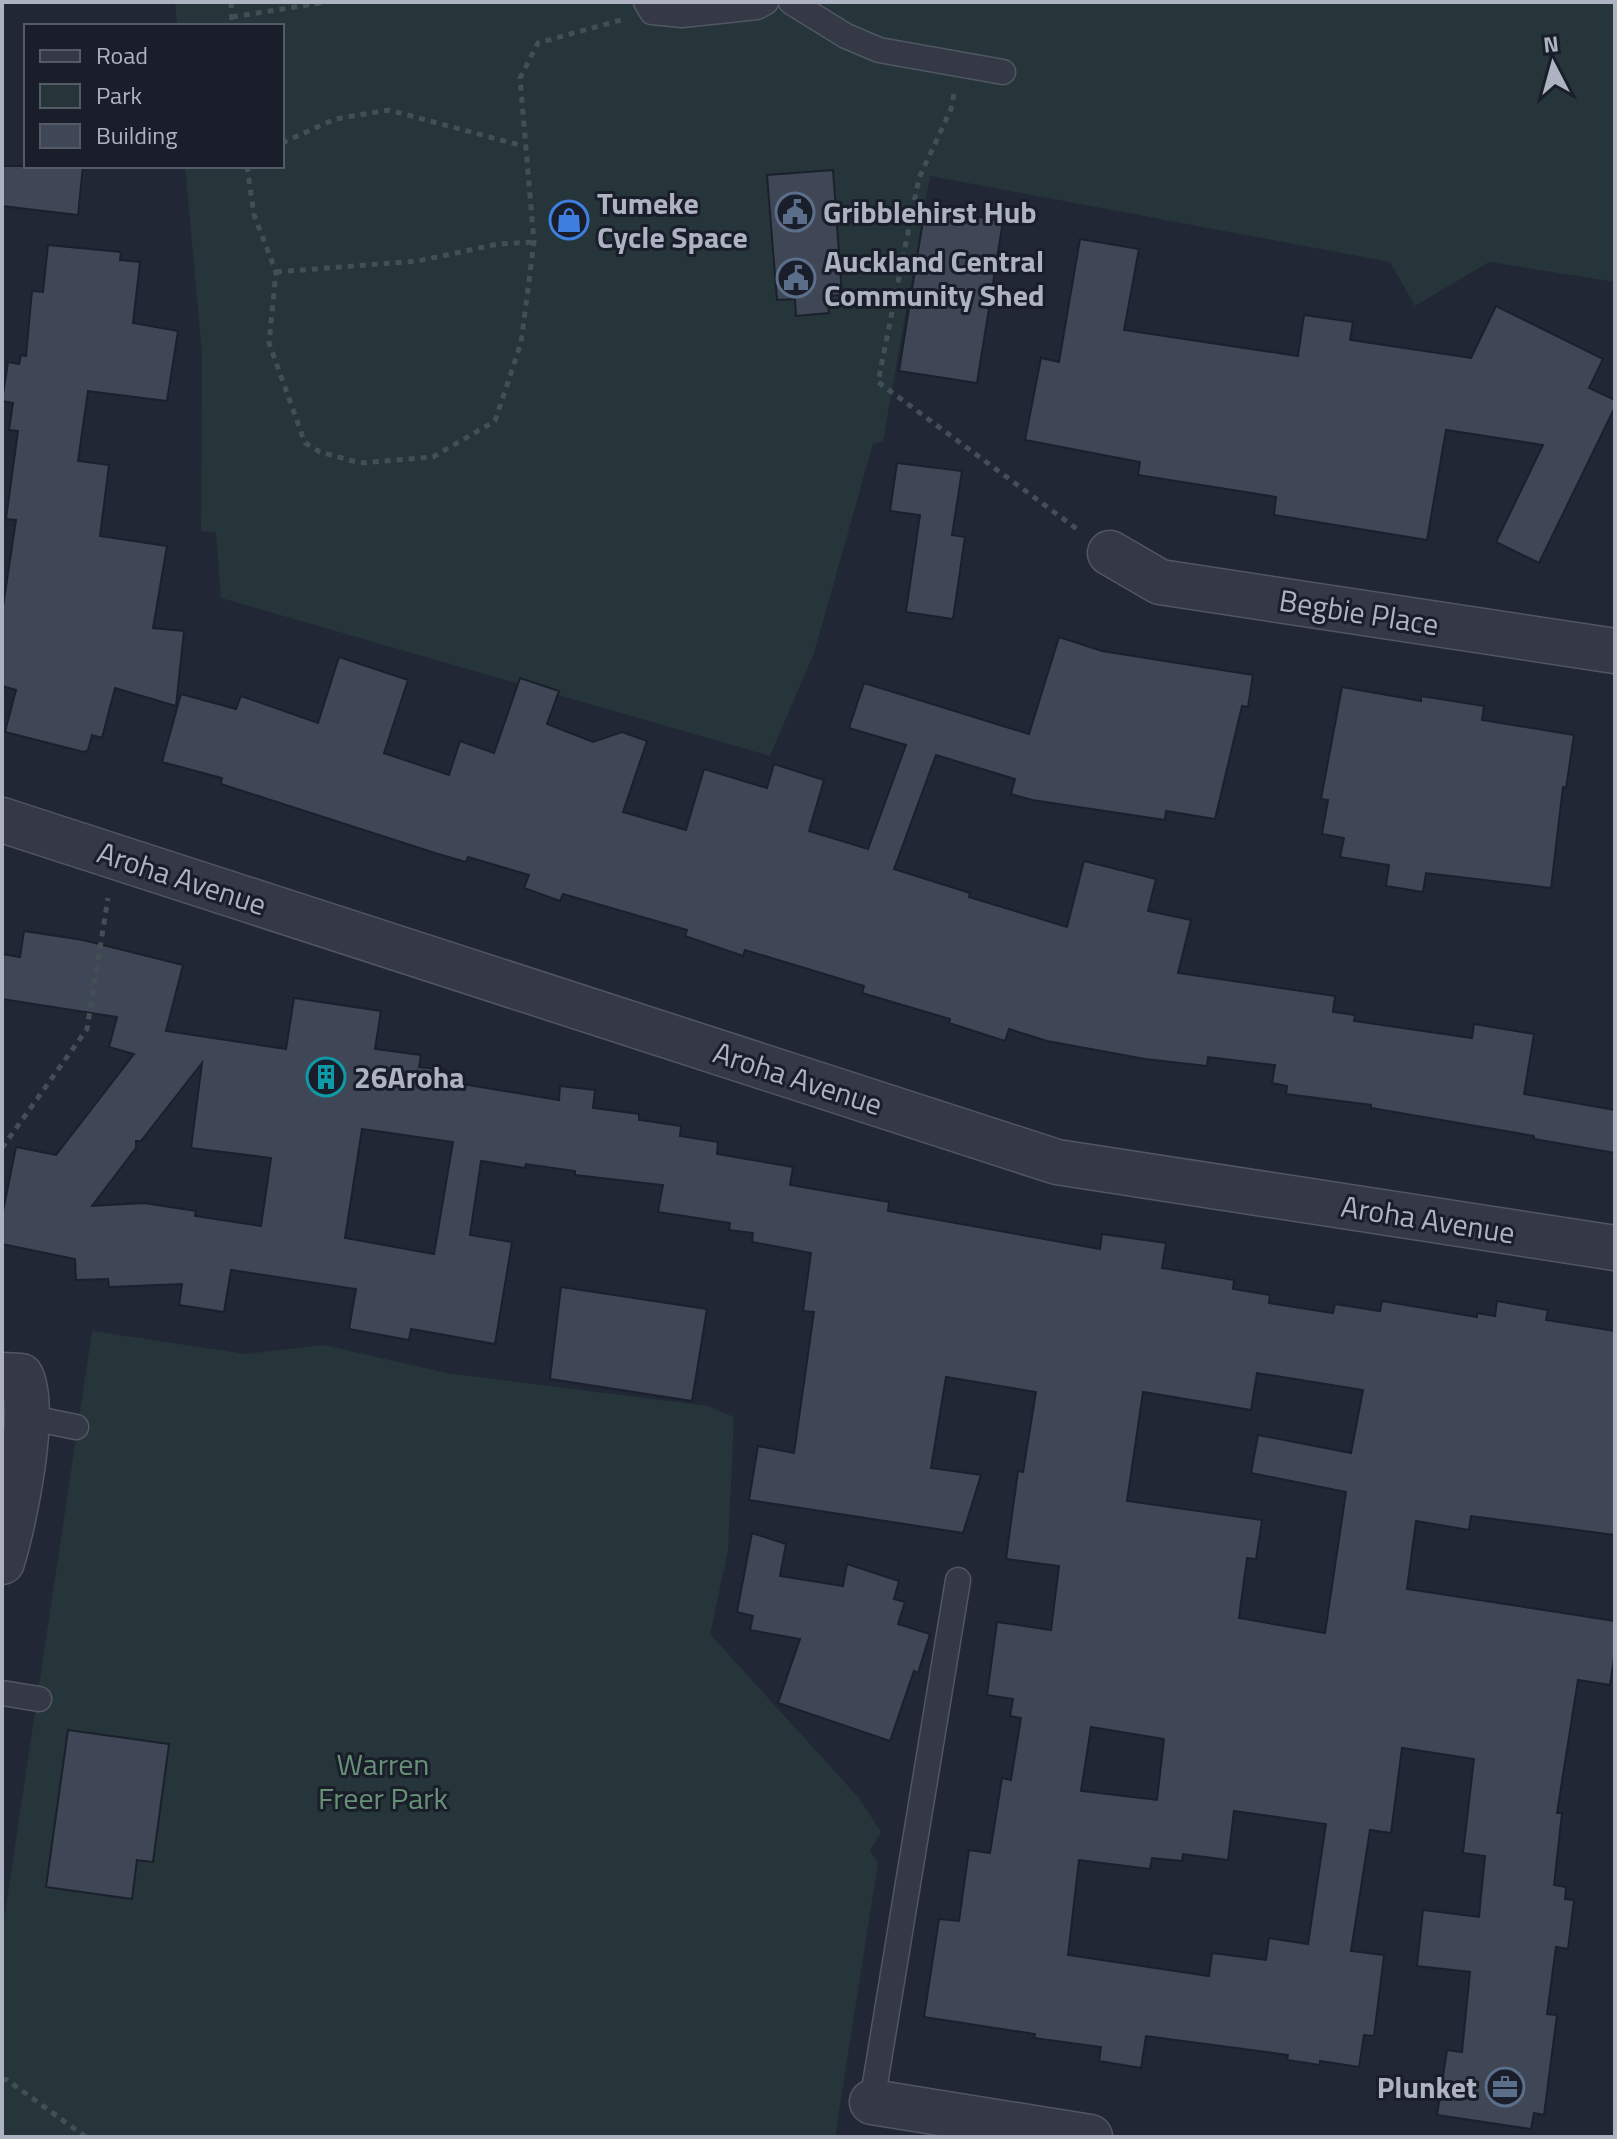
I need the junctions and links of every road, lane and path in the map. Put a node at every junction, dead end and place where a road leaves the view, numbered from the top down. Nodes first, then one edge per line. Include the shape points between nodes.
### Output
1 (231, 2) edge
2 (326, 2) edge
3 (766, 2) edge
4 (791, 2) edge
5 (649, 7) edge
6 (232, 17) junction
7 (232, 24) edge
8 (1003, 72) dead end
9 (944, 124) dead end
10 (284, 142) edge
11 (523, 146) junction
12 (247, 168) edge
13 (534, 242) junction
14 (276, 272) junction
15 (895, 299) junction
16 (828, 304) dead end
17 (1110, 553) joint
18 (1615, 651) edge
19 (2, 820) edge
20 (115, 856) junction
21 (2, 1148) edge
22 (1615, 1248) edge
23 (2, 1375) edge
24 (27, 1417) junction
25 (76, 1427) dead end
26 (2, 1562) edge
27 (958, 1580) dead end
28 (2, 1693) edge
29 (39, 1699) dead end
30 (2, 2079) edge
31 (872, 2102) joint
32 (86, 2137) edge
33 (1090, 2137) edge

1 - 6 path
2 - 6 path
3 - 5 lane via 710,14 682,15
4 - 8 lane via 879,50
5 - 11 path via 538,43 520,78
6 - 7 path
9 - 15 path via 919,178
10 - 11 path via 335,119 389,110
11 - 13 path
12 - 14 path via 254,215
13 - 14 path via 418,261
13 - 14 path via 521,343 495,421 433,457 360,463 305,443 269,343
15 - 16 path
15 - 17 path via 878,382
17 - 18 street, Begbie Place via 1160,582
19 - 20 street, Aroha Avenue
20 - 21 path via 87,1029
20 - 22 street, Aroha Avenue via 1057,1162
23 - 24 street via 21,1376
24 - 25 lane
24 - 26 street via 13,1529
27 - 31 lane
28 - 29 lane
30 - 32 path
31 - 33 street

